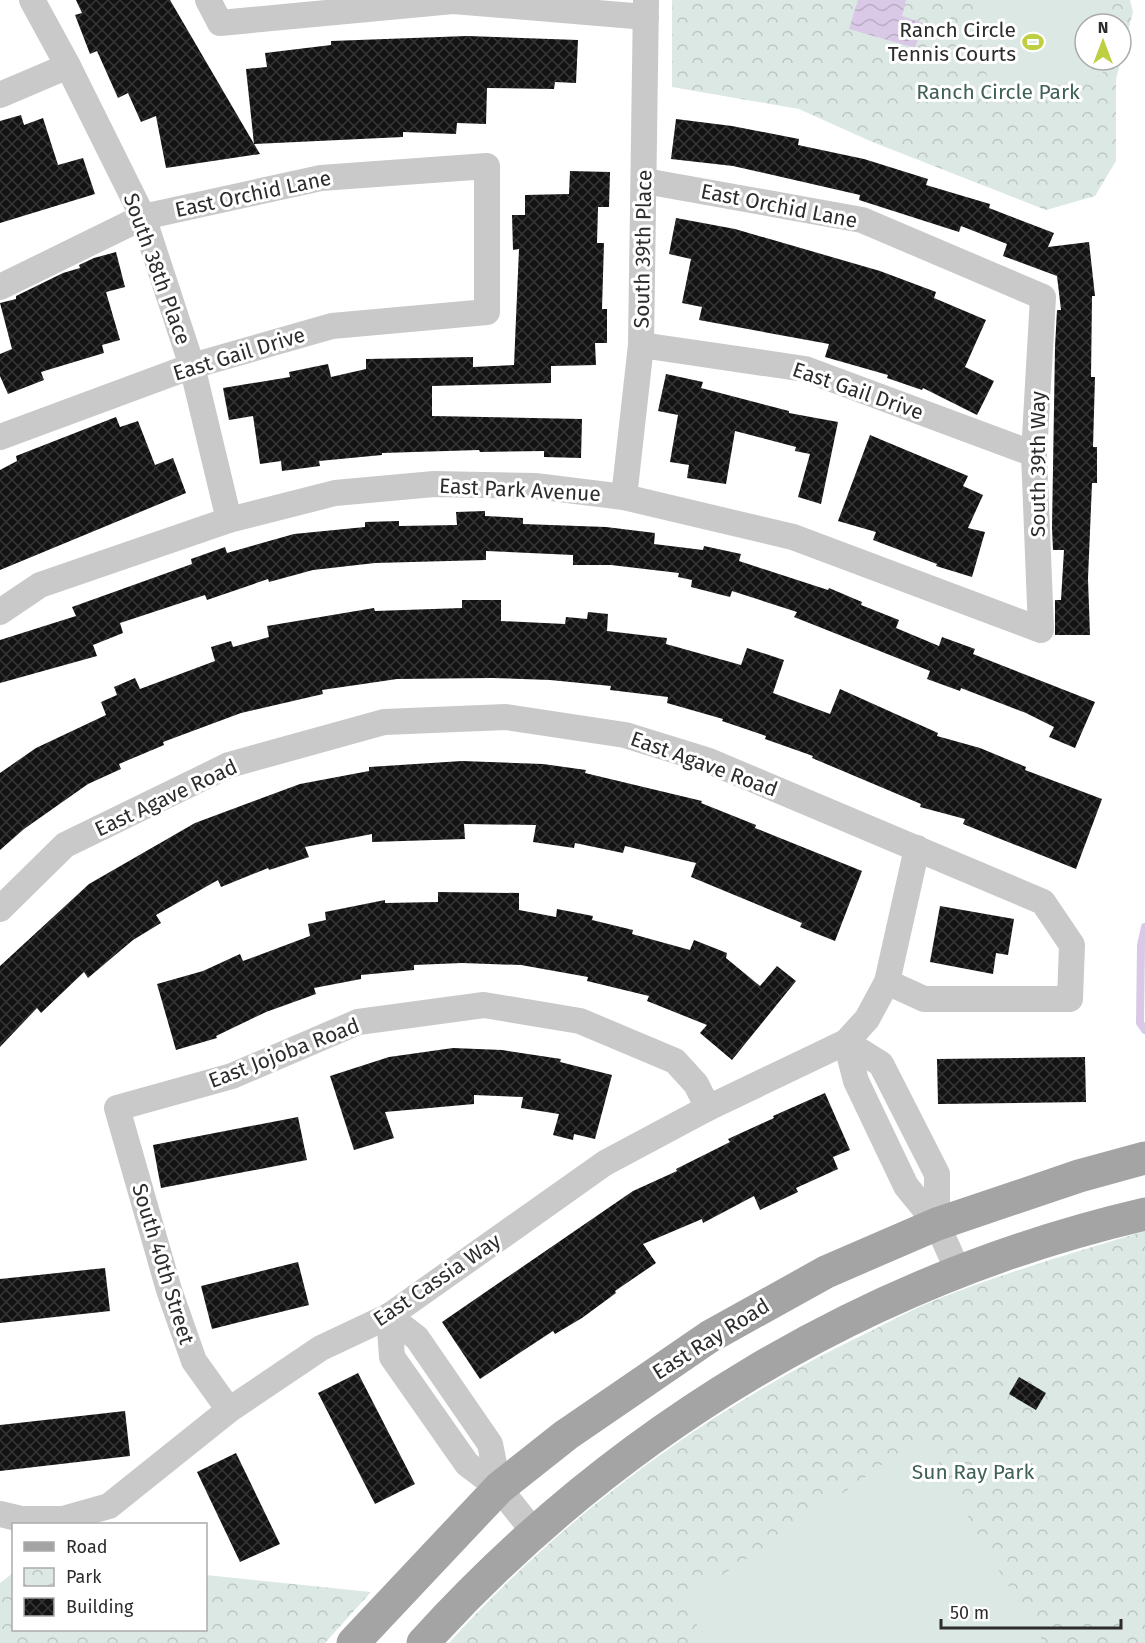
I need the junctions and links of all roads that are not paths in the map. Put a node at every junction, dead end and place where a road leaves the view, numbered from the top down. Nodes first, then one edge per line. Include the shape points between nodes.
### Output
1 (32, 0) edge
2 (208, 0) edge
3 (646, 8) edge
4 (68, 66) junction
5 (0, 95) edge
6 (645, 181) junction
7 (143, 218) junction
8 (0, 287) edge
9 (1043, 297) joint
10 (487, 312) joint
11 (641, 345) junction
12 (192, 366) junction
13 (0, 437) edge
14 (1034, 454) junction
15 (624, 497) junction
16 (229, 520) junction
17 (0, 612) edge
18 (1041, 630) joint
19 (917, 848) junction
20 (0, 909) edge
21 (887, 982) junction
22 (846, 1042) junction
23 (117, 1108) joint
24 (708, 1108) junction
25 (1145, 1158) edge
26 (1145, 1214) edge
27 (937, 1224) junction
28 (958, 1271) junction
29 (389, 1316) junction
30 (229, 1410) junction
31 (499, 1488) junction
32 (0, 1515) edge
33 (534, 1532) junction
34 (353, 1643) edge
35 (423, 1643) edge

1 - 4 street, South 38th Place
2 - 3 street via 220,23 453,1
3 - 6 street, South 39th Place
4 - 5 street
4 - 7 street, South 38th Place
6 - 9 street, East Orchid Lane via 862,220
6 - 11 street, South 39th Place
7 - 8 street, East Orchid Lane
7 - 10 street, East Orchid Lane via 321,178 487,166
7 - 12 street, South 38th Place
9 - 14 street, South 39th Way
10 - 12 street, East Gail Drive via 332,326
11 - 14 street, East Gail Drive via 805,369
11 - 15 street, South 39th Place
12 - 13 street, East Gail Drive
12 - 16 street, South 38th Place
14 - 18 street, South 39th Way
15 - 16 street, East Park Avenue via 535,486 434,484 335,493
15 - 18 street, East Park Avenue via 794,537
16 - 17 street, East Park Avenue via 40,585
19 - 20 street, East Agave Road via 709,761 625,735 506,717 384,722 229,765 65,845
19 - 21 street
19 - 21 street, East Agave Road via 1043,902 1072,945 1070,999 924,999
21 - 22 street via 867,1019
22 - 24 street, East Cassia Way
22 - 27 street via 881,1064 937,1174
23 - 24 street, East Jojoba Road via 232,1076 358,1022 484,1005 580,1021 675,1061 696,1084
23 - 30 street, South 40th Street via 169,1290 194,1361
24 - 29 street, East Cassia Way via 605,1163
25 - 27 main road, East Ray Road
26 - 28 main road via 1100,1224
27 - 28 street
27 - 31 main road, East Ray Road via 826,1272 709,1337 575,1429
28 - 33 main road via 853,1317 739,1379 636,1449
29 - 30 street, East Cassia Way via 321,1348
29 - 31 street via 392,1358 467,1464
30 - 32 street, East Cassia Way via 109,1506 63,1519
31 - 33 street
31 - 34 main road, East Ray Road
33 - 35 main road via 486,1575

